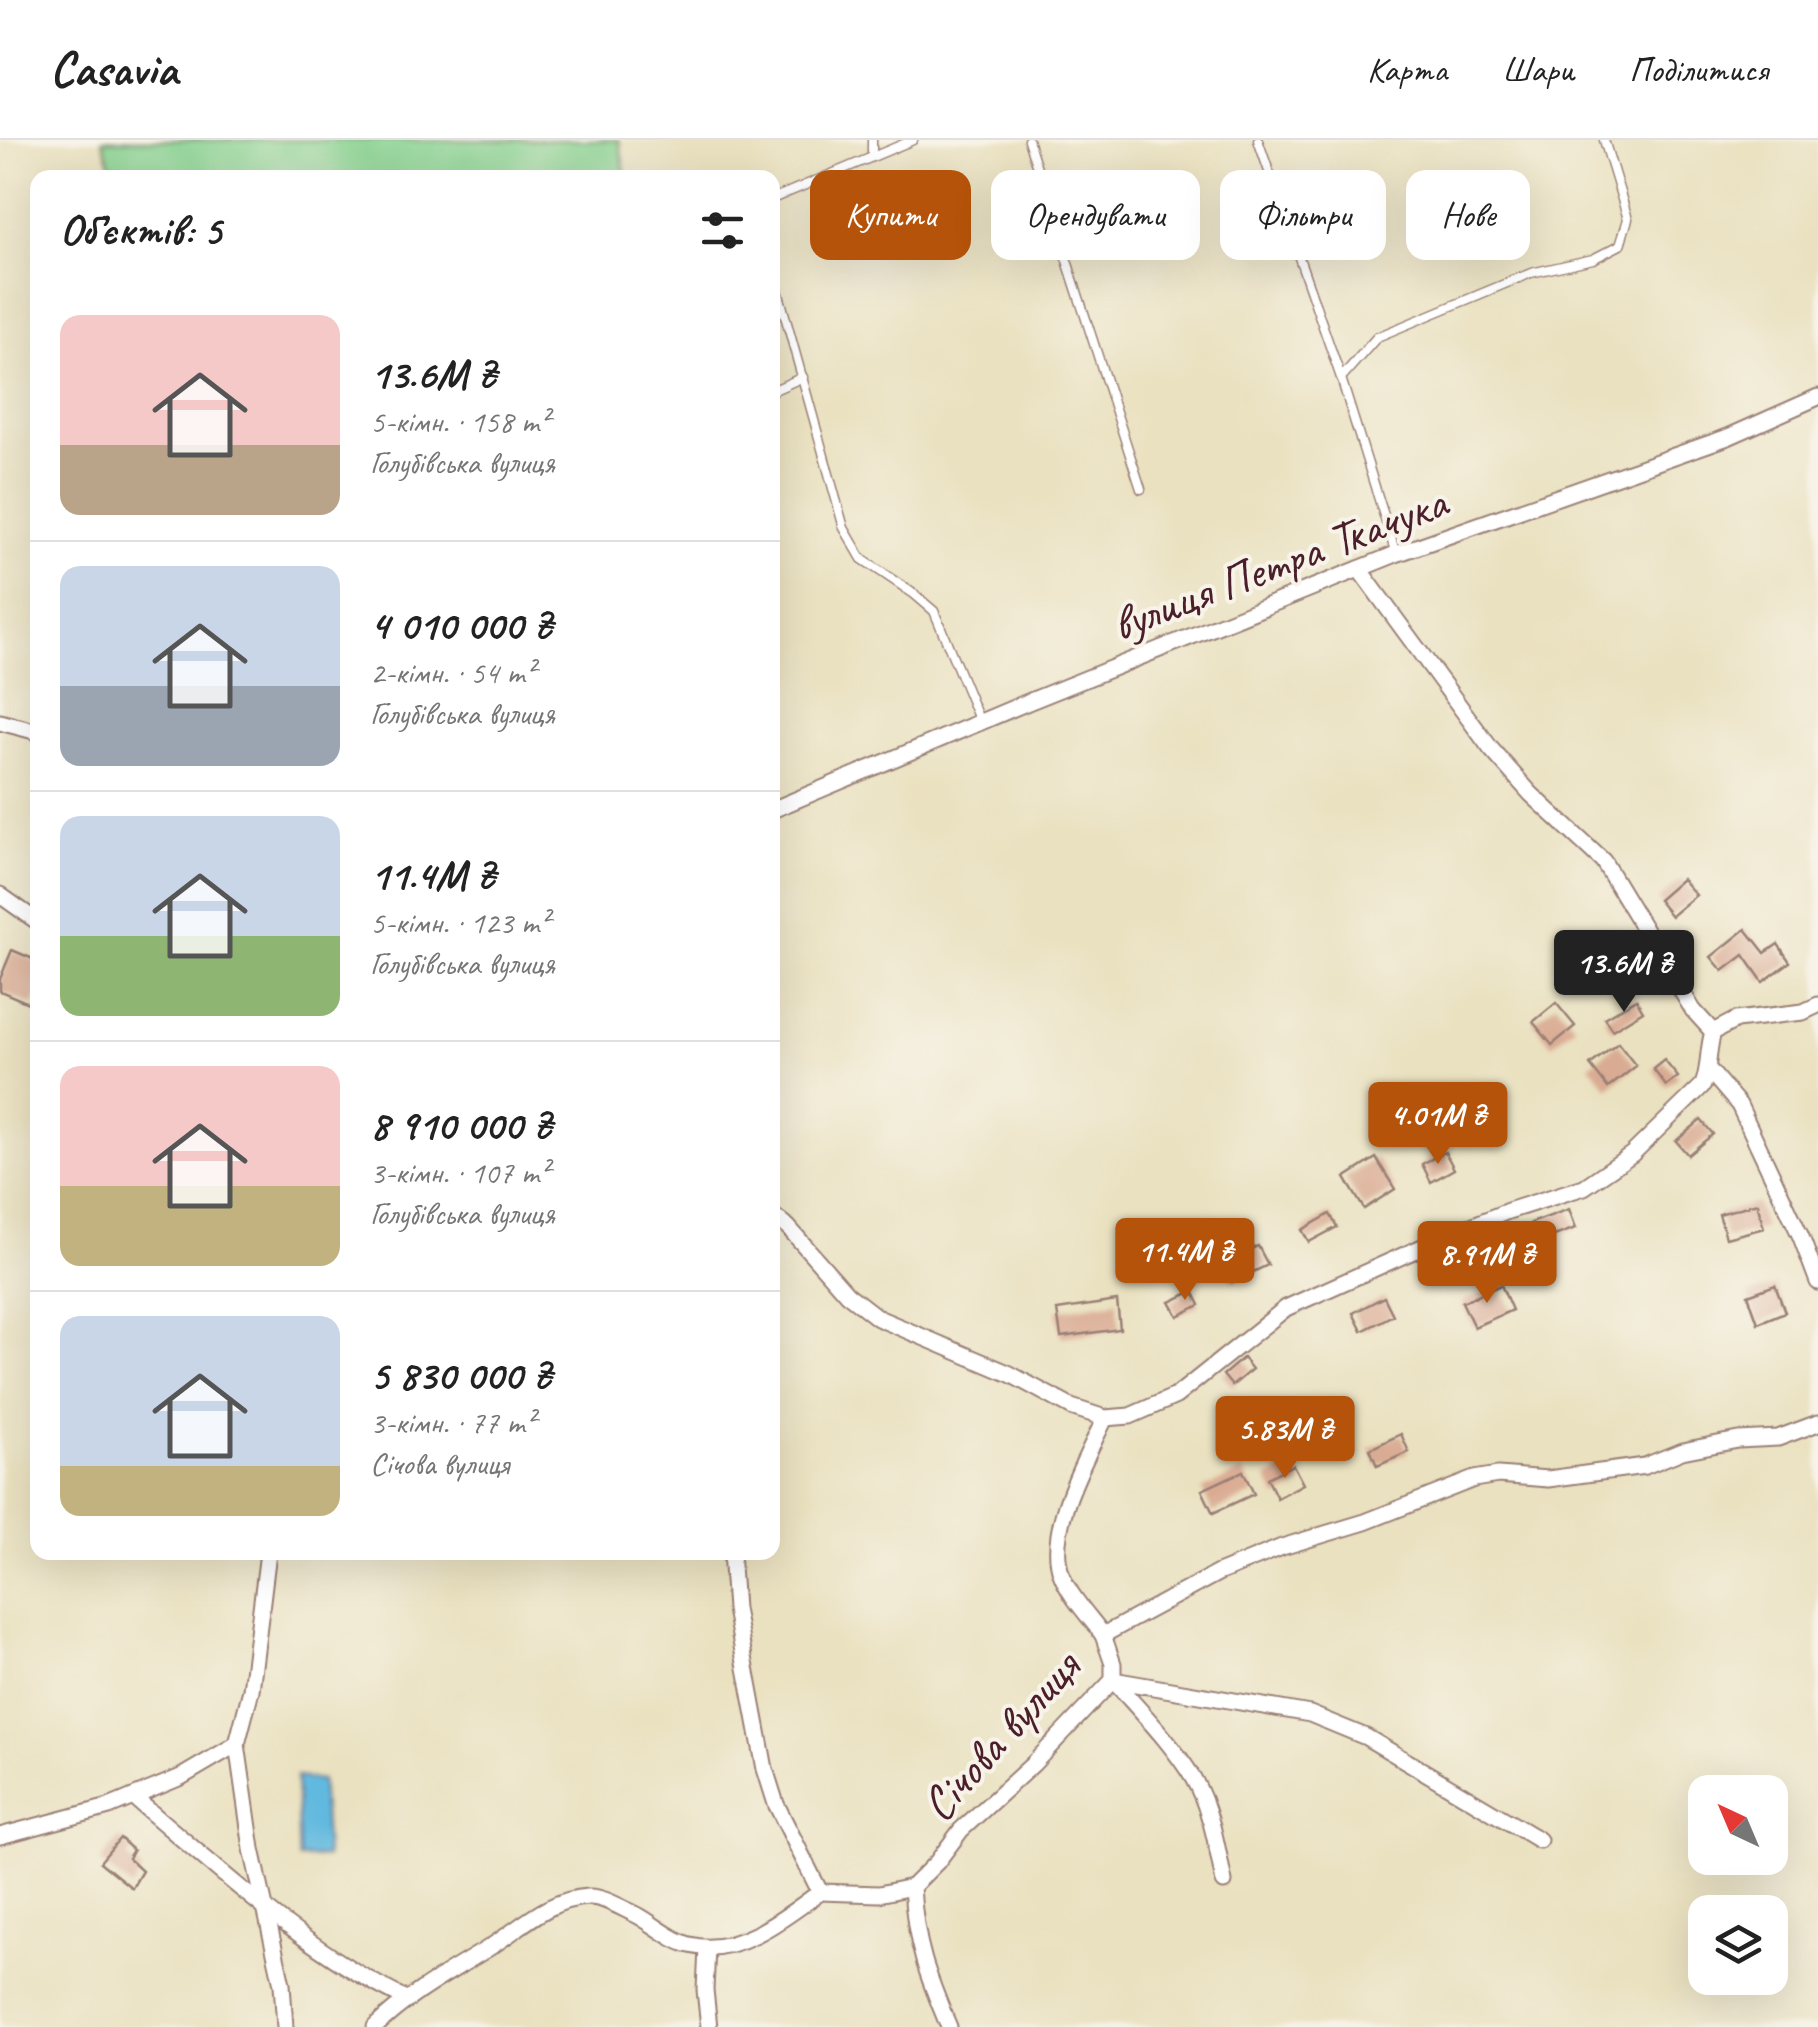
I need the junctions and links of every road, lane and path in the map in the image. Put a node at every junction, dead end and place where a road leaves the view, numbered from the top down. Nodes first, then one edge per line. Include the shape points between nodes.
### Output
1 (872, 140) edge
2 (913, 140) edge
3 (1028, 140) edge
4 (1258, 140) edge
5 (1604, 140) edge
6 (872, 156) junction
7 (780, 196) edge
8 (780, 298) edge
9 (802, 377) junction
10 (1341, 378) junction
11 (780, 387) edge
12 (1818, 397) edge
13 (1141, 489) dead end
14 (1396, 554) junction
15 (1359, 569) junction
16 (0, 722) edge
17 (980, 722) junction
18 (30, 730) edge
19 (780, 807) edge
20 (0, 895) edge
21 (30, 916) edge
22 (1818, 1005) edge
23 (1713, 1032) junction
24 (1709, 1070) junction
25 (780, 1222) edge
26 (1818, 1282) edge
27 (1105, 1418) junction
28 (1818, 1423) edge
29 (267, 1560) edge
30 (732, 1560) edge
31 (1103, 1635) junction
32 (1113, 1680) junction
33 (237, 1744) junction
34 (133, 1797) junction
35 (0, 1836) edge
36 (1539, 1840) dead end
37 (1224, 1882) dead end
38 (912, 1886) junction
39 (820, 1892) junction
40 (266, 1908) junction
41 (707, 1948) junction
42 (408, 2000) junction
43 (285, 2027) edge
44 (375, 2027) edge
45 (709, 2027) edge
46 (948, 2027) edge

1 - 6 lane
2 - 6 lane
3 - 13 lane
4 - 10 lane
5 - 10 lane via 1628,219 1620,245 1593,259 1531,273 1377,337
6 - 7 lane
8 - 9 lane
9 - 11 lane
9 - 17 lane via 844,528 862,559 934,611
10 - 14 lane
12 - 14 street, вулиця Петра Ткачука via 1728,438
14 - 15 street, вулиця Петра Ткачука
15 - 17 street, вулиця Петра Ткачука
15 - 23 street via 1491,749 1602,861 1692,1010
16 - 18 street
17 - 19 street, вулиця Петра Ткачука
20 - 21 street
22 - 23 street via 1736,1020
23 - 24 street
24 - 26 street via 1739,1105
24 - 27 street via 1684,1108 1584,1188 1508,1211 1286,1308 1176,1396 1130,1416
25 - 27 street via 878,1318
27 - 31 street via 1072,1488 1058,1552 1069,1590
28 - 31 street, Січова вулиця via 1645,1466 1548,1479 1474,1478 1218,1573
29 - 33 street via 251,1690
30 - 39 street via 765,1769
31 - 32 street, Січова вулиця
32 - 36 street via 1310,1714 1366,1737
32 - 37 street via 1193,1778
32 - 38 street, Січова вулиця
33 - 34 street
33 - 40 street
34 - 35 street
34 - 40 street
38 - 39 street via 879,1894
38 - 46 street, Січова вулиця via 922,1963
39 - 41 street via 752,1935
40 - 42 street via 364,1979
40 - 43 street
41 - 42 street via 590,1896 555,1904
41 - 45 street
42 - 44 street

